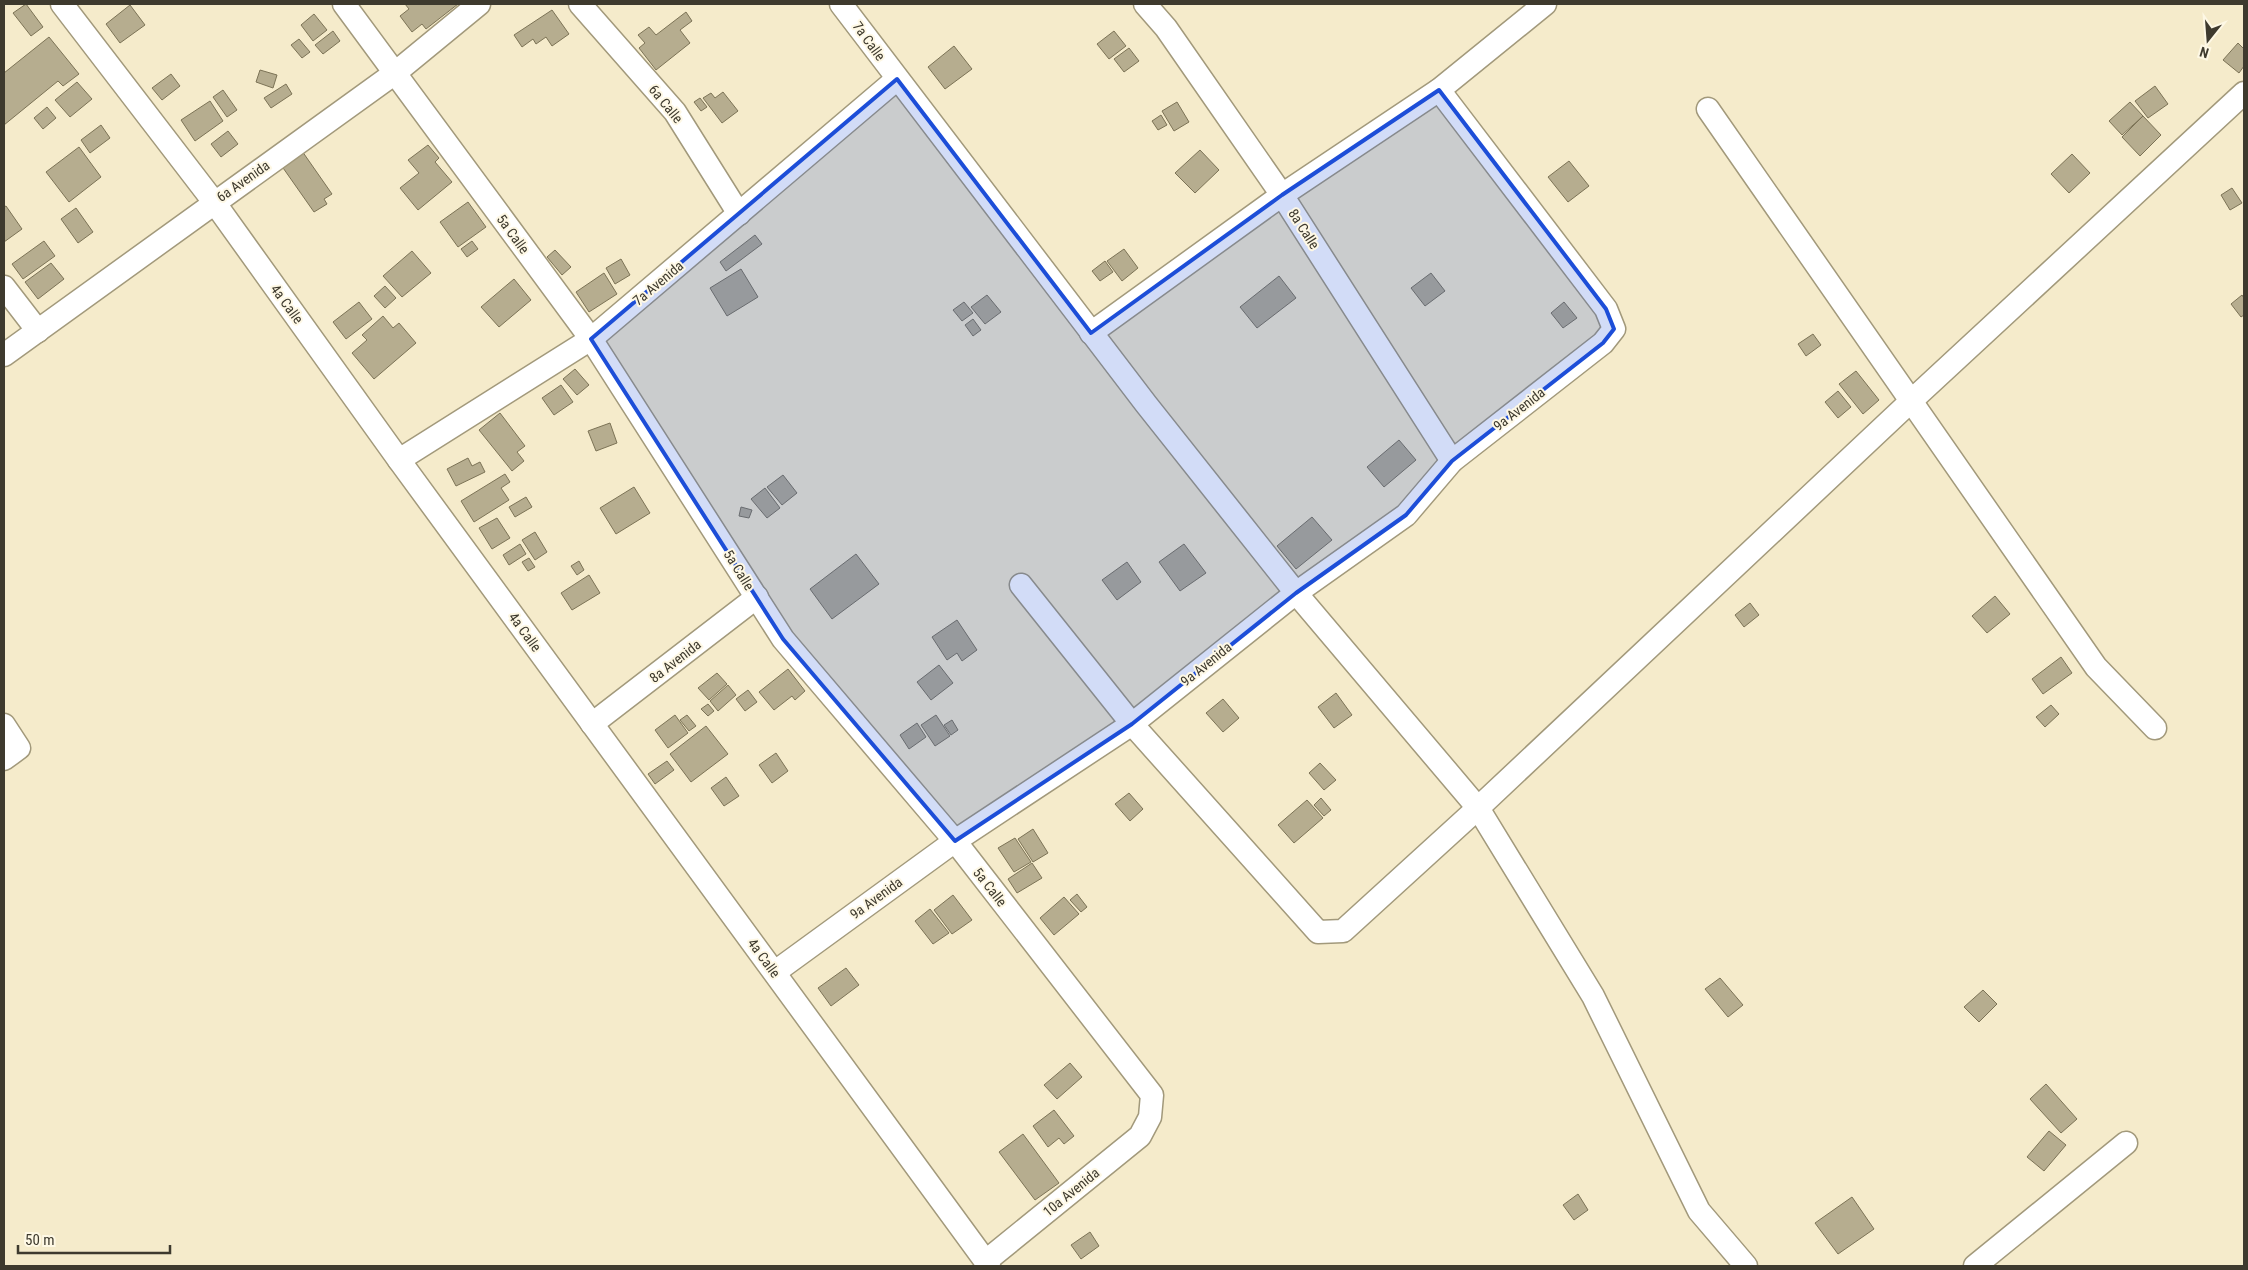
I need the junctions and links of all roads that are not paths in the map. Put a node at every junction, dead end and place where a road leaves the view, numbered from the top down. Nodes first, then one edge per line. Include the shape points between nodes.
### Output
1 (62, 4) edge
2 (344, 4) edge
3 (479, 4) edge
4 (580, 4) edge
5 (841, 4) edge
6 (1145, 4) edge
7 (1545, 4) edge
8 (395, 73) junction
9 (897, 79) junction
10 (1439, 90) junction
11 (2244, 93) edge
12 (1708, 109) dead end
13 (1282, 195) junction
14 (214, 202) junction
15 (739, 214) junction
16 (4, 287) edge
17 (38, 331) junction
18 (1091, 332) junction
19 (591, 339) junction
20 (4, 355) edge
21 (1910, 402) junction
22 (399, 460) junction
23 (1452, 461) junction
24 (1021, 585) dead end
25 (1296, 593) junction
26 (757, 598) junction
27 (592, 724) junction
28 (1132, 724) junction
29 (4, 725) edge
30 (2155, 728) dead end
31 (11, 754) edge
32 (1478, 808) junction
33 (955, 841) junction
34 (775, 972) junction
35 (1150, 1117) joint
36 (2126, 1143) dead end
37 (987, 1264) edge
38 (1746, 1266) edge
39 (1975, 1266) edge

1 - 14 street, 4a Calle
2 - 8 street, 5a Calle
3 - 8 street, 6a Avenida
4 - 15 street, 6a Calle via 674,112
5 - 9 street, 7a Calle
6 - 13 street, 8a Calle via 1166,28
7 - 10 street
8 - 14 street, 6a Avenida
8 - 19 street, 5a Calle
9 - 15 street, 7a Avenida
9 - 18 street, 7a Calle
10 - 13 street
10 - 23 street, 9a Avenida via 1606,308 1614,330 1603,344
11 - 21 street
12 - 21 street
13 - 18 street
13 - 23 street, 8a Calle
14 - 17 street, 6a Avenida
14 - 22 street, 4a Calle
15 - 19 street, 7a Avenida
16 - 17 street
17 - 20 street, 6a Avenida
18 - 25 street, 7a Calle
19 - 22 street, 7a Avenida
19 - 26 street, 5a Calle
21 - 30 street via 2096,666
21 - 32 street
22 - 27 street, 4a Calle
23 - 25 street, 9a Avenida via 1406,515
24 - 28 street
25 - 28 street, 9a Avenida
25 - 32 street, 7a Calle
26 - 27 street, 8a Avenida
26 - 33 street, 5a Calle via 784,639
27 - 34 street, 4a Calle
28 - 32 street via 1318,932 1343,931
28 - 33 street, 9a Avenida
29 - 31 street
32 - 38 street, 7a Calle via 1594,996 1699,1211
33 - 34 street, 9a Avenida
33 - 35 street, 5a Calle via 1152,1095
34 - 37 street, 4a Calle
35 - 37 street, 10a Avenida via 1140,1136
36 - 39 street

